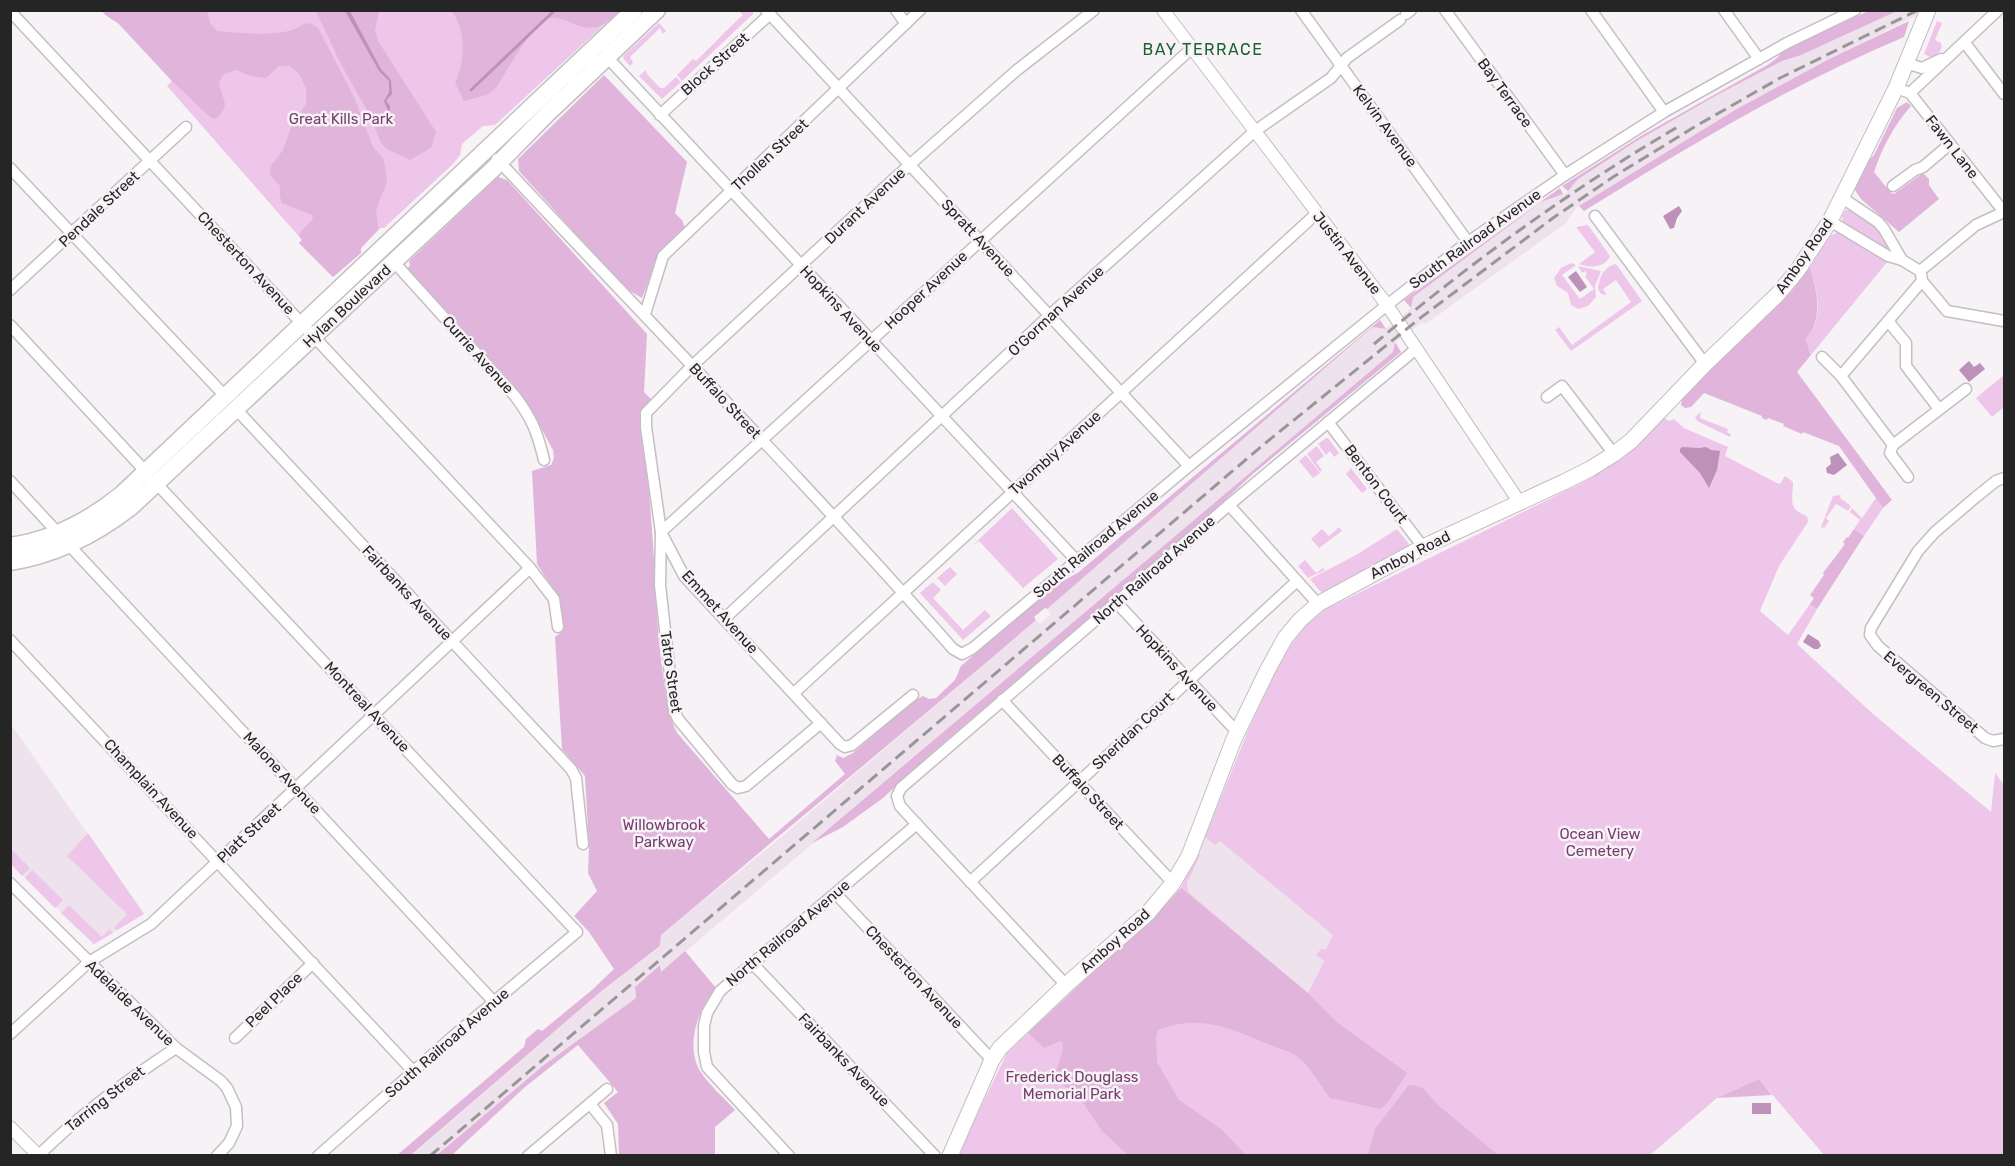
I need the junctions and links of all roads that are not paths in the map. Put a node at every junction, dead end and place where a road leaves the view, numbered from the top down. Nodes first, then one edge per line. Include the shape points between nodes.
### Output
1 (634, 10) edge
2 (657, 10) edge
3 (896, 10) edge
4 (920, 10) edge
5 (1094, 10) edge
6 (1163, 10) edge
7 (1301, 10) edge
8 (1445, 10) edge
9 (1591, 10) edge
10 (1724, 10) edge
11 (1855, 10) edge
12 (1928, 10) edge
13 (1998, 10) edge
14 (10, 11) edge
15 (768, 12) edge
16 (1406, 15) edge
17 (906, 24) junction
18 (1965, 43) junction
19 (1192, 48) junction
20 (1950, 55) junction
21 (607, 57) junction
22 (1759, 59) junction
23 (1906, 63) junction
24 (1341, 65) junction
25 (839, 89) junction
26 (1903, 90) junction
27 (2004, 94) edge
28 (1664, 112) junction
29 (660, 114) junction
30 (186, 127) dead end
31 (1255, 131) junction
32 (1950, 144) junction
33 (486, 148) junction
34 (151, 160) junction
35 (500, 162) junction
36 (910, 165) junction
37 (10, 168) edge
38 (1564, 175) junction
39 (1893, 186) dead end
40 (731, 191) junction
41 (1842, 197) junction
42 (2004, 212) edge
43 (1317, 213) junction
44 (1595, 216) dead end
45 (1830, 221) junction
46 (72, 233) junction
47 (980, 239) junction
48 (1468, 242) junction
49 (1902, 260) junction
50 (394, 262) junction
51 (801, 265) junction
52 (1921, 276) junction
53 (10, 290) edge
54 (1387, 305) junction
55 (645, 314) junction
56 (1050, 315) junction
57 (1888, 321) junction
58 (2004, 321) edge
59 (301, 323) junction
60 (10, 325) edge
61 (315, 337) junction
62 (871, 341) junction
63 (1416, 349) junction
64 (1822, 357) dead end
65 (1705, 364) junction
66 (692, 366) junction
67 (1840, 376) junction
68 (1966, 389) dead end
69 (1122, 392) junction
70 (225, 396) junction
71 (1547, 397) dead end
72 (236, 409) junction
73 (1939, 409) junction
74 (646, 413) joint
75 (942, 416) junction
76 (1328, 422) junction
77 (762, 442) junction
78 (1893, 445) junction
79 (1614, 454) junction
80 (544, 459) dead end
81 (1189, 466) junction
82 (151, 477) junction
83 (1908, 477) dead end
84 (2004, 478) edge
85 (10, 482) edge
86 (1012, 492) junction
87 (1520, 503) junction
88 (1229, 505) junction
89 (833, 517) junction
90 (661, 532) junction
91 (64, 539) junction
92 (10, 546) edge
93 (1423, 547) junction
94 (1076, 560) junction
95 (10, 562) edge
96 (530, 568) junction
97 (1297, 580) junction
98 (903, 592) junction
99 (1117, 603) junction
100 (1318, 604) junction
101 (724, 619) junction
102 (558, 627) dead end
103 (10, 640) edge
104 (453, 642) junction
105 (962, 654) joint
106 (1188, 681) junction
107 (794, 693) junction
108 (913, 695) dead end
109 (1002, 700) junction
110 (375, 715) junction
111 (821, 723) junction
112 (1237, 732) junction
113 (2004, 739) edge
114 (1078, 782) junction
115 (297, 788) junction
116 (917, 824) junction
117 (583, 844) dead end
118 (218, 862) junction
119 (970, 882) junction
120 (11, 884) edge
121 (1173, 884) junction
122 (836, 894) junction
123 (578, 932) joint
124 (89, 962) junction
125 (313, 963) junction
126 (753, 964) junction
127 (1066, 985) junction
128 (494, 1002) junction
129 (10, 1034) edge
130 (235, 1038) dead end
131 (176, 1048) junction
132 (992, 1060) junction
133 (413, 1071) junction
134 (607, 1089) dead end
135 (590, 1104) junction
136 (10, 1127) edge
137 (39, 1155) edge
138 (217, 1155) edge
139 (318, 1155) edge
140 (528, 1155) edge
141 (611, 1155) edge
142 (789, 1155) edge
143 (935, 1155) edge
144 (950, 1155) edge

1 - 33 main road, Hylan Boulevard
2 - 21 main road, Hylan Boulevard
3 - 17 street
4 - 17 street, Thollen Street
5 - 36 street, Durant Avenue via 1017,70
6 - 19 street, Justin Avenue
7 - 24 street, Kelvin Avenue
8 - 38 street, Bay Terrace
9 - 28 street
10 - 22 street
11 - 22 street, South Railroad Avenue
12 - 23 main road, Amboy Road
13 - 18 street
14 - 34 street, Chesterton Avenue
15 - 25 street, Spratt Avenue
15 - 29 street, Block Street
16 - 24 street, O'Gorman Avenue
17 - 25 street, Thollen Street
18 - 20 street
18 - 27 street
19 - 31 street, Justin Avenue
19 - 47 street, Hooper Avenue
20 - 23 street via 1922,68
20 - 26 street
21 - 29 street, Hopkins Avenue
21 - 35 main road, Hylan Boulevard
22 - 28 street, South Railroad Avenue
23 - 26 main road, Amboy Road
24 - 31 street, O'Gorman Avenue via 1331,78
24 - 48 street, Kelvin Avenue
25 - 36 street, Spratt Avenue
25 - 40 street, Thollen Street
26 - 32 street, Fawn Lane
26 - 41 main road, Amboy Road
28 - 38 street, South Railroad Avenue
29 - 40 street, Hopkins Avenue
30 - 34 street, Pendale Street
31 - 43 street, Justin Avenue
31 - 56 street, O'Gorman Avenue
32 - 39 street
32 - 42 street, Fawn Lane
33 - 35 street, Buffalo Street
33 - 59 main road, Hylan Boulevard
34 - 46 street, Pendale Street
34 - 59 street, Chesterton Avenue
35 - 50 main road, Hylan Boulevard
35 - 55 street, Buffalo Street
36 - 47 street, Spratt Avenue
36 - 51 street, Durant Avenue
37 - 46 street
38 - 48 street, South Railroad Avenue
40 - 51 street, Hopkins Avenue
40 - 55 street, Thollen Street via 663,256
41 - 45 main road, Amboy Road
41 - 49 street via 1878,222
42 - 52 street via 1976,225
43 - 54 street, Justin Avenue
43 - 69 street, Twombly Avenue
44 - 65 street
45 - 49 street via 1888,256
45 - 65 main road, Amboy Road via 1778,296
46 - 53 street, Pendale Street
46 - 70 street
47 - 56 street, Spratt Avenue
47 - 62 street, Hooper Avenue
48 - 54 street, South Railroad Avenue
49 - 52 street
50 - 61 main road, Hylan Boulevard
50 - 80 street, Currie Avenue via 515,396 530,417
51 - 62 street, Hopkins Avenue
51 - 66 street, Durant Avenue
52 - 57 street
52 - 58 street via 1949,312
54 - 63 street, Justin Avenue
54 - 81 street, South Railroad Avenue
55 - 66 street, Buffalo Street
56 - 69 street, Spratt Avenue
56 - 75 street, O'Gorman Avenue
57 - 67 street
57 - 73 street via 1906,343 1906,366
59 - 61 street, Chesterton Avenue
59 - 70 main road, Hylan Boulevard
60 - 82 street, Montreal Avenue
61 - 72 main road, Hylan Boulevard
61 - 96 street, Chesterton Avenue
62 - 75 street, Hopkins Avenue
62 - 77 street, Hooper Avenue
63 - 76 street, North Railroad Avenue
63 - 87 street, Justin Avenue
64 - 67 street
65 - 79 main road, Amboy Road via 1651,422
66 - 74 street, Durant Avenue
66 - 77 street, Buffalo Street
67 - 78 street
68 - 73 street
69 - 81 street, Spratt Avenue
69 - 86 street, Twombly Avenue
70 - 82 main road, Hylan Boulevard
71 - 79 street via 1562,386
72 - 82 main road, Hylan Boulevard
72 - 104 street, Fairbanks Avenue
73 - 78 street
74 - 90 street, Emmet Avenue
75 - 86 street, Hopkins Avenue
75 - 89 street, O'Gorman Avenue
76 - 88 street, North Railroad Avenue
76 - 93 street, Benton Court
77 - 89 street, Buffalo Street
77 - 90 street, Hooper Avenue
78 - 83 street via 1890,453
79 - 87 main road, Amboy Road
81 - 94 street, South Railroad Avenue
82 - 91 main road, Hylan Boulevard via 118,516 98,530
82 - 110 street, Montreal Avenue
84 - 113 street, Evergreen Street via 1976,497 1918,551 1870,635 1985,738
85 - 91 street, Malone Avenue
86 - 94 street, Hopkins Avenue
86 - 98 street, Twombly Avenue
87 - 93 main road, Amboy Road
88 - 97 street
88 - 99 street, North Railroad Avenue
89 - 98 street, Buffalo Street
89 - 101 street, O'Gorman Avenue
90 - 101 street, Emmet Avenue via 684,576
90 - 111 street, Tatro Street via 660,585 674,710 732,784 738,788 746,786
91 - 92 main road, Hylan Boulevard
91 - 95 main road, Hylan Boulevard via 44,554
91 - 115 street, Malone Avenue
93 - 100 main road, Amboy Road
94 - 105 street, South Railroad Avenue
96 - 102 street via 554,599
96 - 104 street, Platt Street
97 - 100 street
97 - 106 street, Sheridan Court
98 - 105 street, Buffalo Street via 953,649
98 - 107 street, Twombly Avenue
99 - 106 street, Hopkins Avenue
99 - 109 street, North Railroad Avenue
100 - 112 main road, Amboy Road via 1285,638
101 - 107 street, Emmet Avenue
103 - 118 street, Champlain Avenue
104 - 110 street, Platt Street
104 - 117 street, Fairbanks Avenue via 571,769 576,778
106 - 112 street, Hopkins Avenue
106 - 114 street, Sheridan Court
107 - 111 street, Emmet Avenue
108 - 111 street, Emmet Avenue via 852,745 845,747
109 - 114 street, Buffalo Street
109 - 116 street, North Railroad Avenue via 901,788 897,795 900,806
110 - 115 street, Platt Street
110 - 123 street, Montreal Avenue
112 - 121 main road, Amboy Road via 1189,855
114 - 119 street, Sheridan Court
114 - 121 street, Buffalo Street
115 - 118 street, Platt Street
115 - 128 street, Malone Avenue
116 - 119 street
116 - 122 street, North Railroad Avenue
118 - 124 street, Platt Street via 151,924
118 - 125 street, Champlain Avenue
119 - 127 street
120 - 124 street, Adelaide Avenue
121 - 127 main road, Amboy Road via 1148,913
122 - 126 street, North Railroad Avenue
122 - 132 street, Chesterton Avenue
123 - 128 street, South Railroad Avenue
124 - 129 street, Platt Street
124 - 131 street, Adelaide Avenue
125 - 130 street, Peel Place
125 - 133 street, Champlain Avenue
126 - 142 street, North Railroad Avenue via 720,991 707,1013 707,1066
126 - 143 street, Fairbanks Avenue
127 - 132 main road, Amboy Road via 1009,1038
128 - 133 street, South Railroad Avenue
131 - 137 street, Tarring Street via 97,1103
131 - 138 street, Adelaide Avenue via 220,1081 236,1107 237,1126 229,1143
132 - 144 main road, Amboy Road
133 - 139 street, South Railroad Avenue
134 - 135 street
135 - 140 street
135 - 141 street via 607,1125
136 - 137 street

